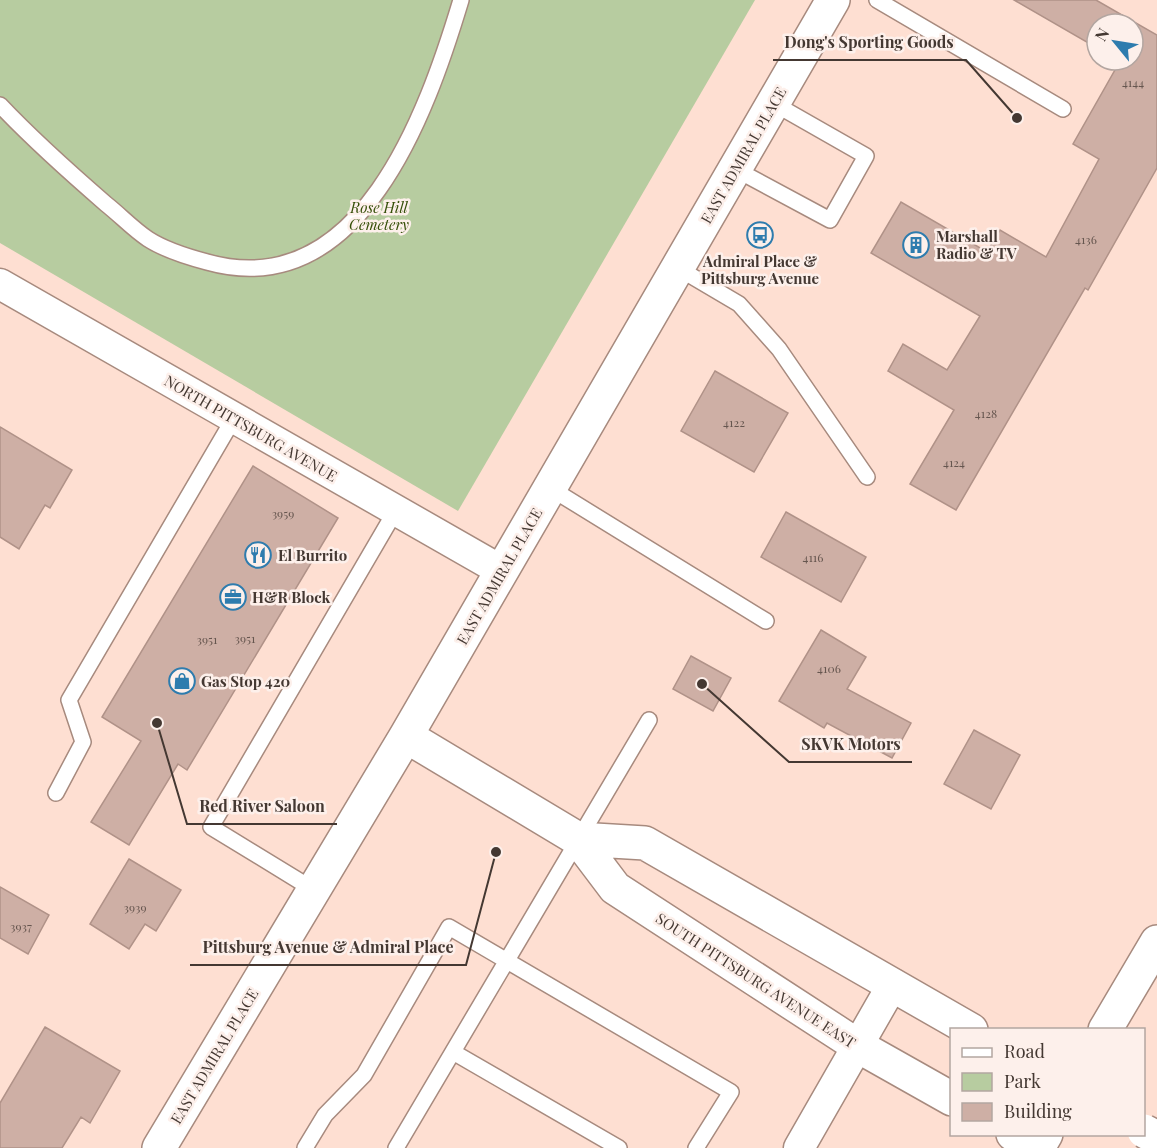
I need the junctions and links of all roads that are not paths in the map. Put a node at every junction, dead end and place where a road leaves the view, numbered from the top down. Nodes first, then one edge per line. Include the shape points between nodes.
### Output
1 (461, 0) edge
2 (833, 0) edge
3 (877, 0) edge
4 (773, 104) junction
5 (0, 105) edge
6 (1063, 109) dead end
7 (735, 169) junction
8 (678, 268) junction
9 (0, 284) edge
10 (234, 418) junction
11 (867, 477) dead end
12 (550, 488) junction
13 (396, 510) junction
14 (502, 571) junction
15 (766, 621) dead end
16 (649, 720) dead end
17 (406, 736) junction
18 (56, 793) dead end
19 (578, 839) junction
20 (314, 890) junction
21 (1157, 942) edge
22 (507, 961) junction
23 (893, 984) junction
24 (969, 1028) edge
25 (1106, 1028) edge
26 (858, 1046) junction
27 (453, 1052) junction
28 (950, 1098) edge
29 (1016, 1136) edge
30 (1157, 1138) edge
31 (159, 1148) edge
32 (305, 1148) edge
33 (396, 1148) edge
34 (619, 1148) edge
35 (696, 1148) edge
36 (799, 1148) edge
37 (1037, 1148) edge
38 (1150, 1148) edge

1 - 5 lane via 445,54 417,121 392,169 363,210 336,238 303,258 269,269 228,268 188,257 148,239 45,152
2 - 4 main road, EAST ADMIRAL PLACE
3 - 6 lane
4 - 7 main road, EAST ADMIRAL PLACE
4 - 7 lane via 866,156 830,220
7 - 8 main road, EAST ADMIRAL PLACE
8 - 11 lane via 739,304 779,349
8 - 12 main road, EAST ADMIRAL PLACE
9 - 10 street, NORTH PITTSBURG AVENUE
10 - 13 street, NORTH PITTSBURG AVENUE
10 - 18 lane via 69,700 83,742
12 - 14 main road, EAST ADMIRAL PLACE
12 - 15 lane
13 - 14 street, NORTH PITTSBURG AVENUE
13 - 20 lane via 211,827
14 - 17 main road, EAST ADMIRAL PLACE
16 - 19 lane
17 - 19 main road, SOUTH PITTSBURG AVENUE EAST
17 - 20 main road, EAST ADMIRAL PLACE
19 - 22 lane
19 - 23 main road, SOUTH PITTSBURG AVENUE EAST via 645,843
19 - 26 main road, SOUTH PITTSBURG AVENUE EAST via 615,888
20 - 31 main road, EAST ADMIRAL PLACE
21 - 25 main road
22 - 27 lane
22 - 32 lane via 449,927 364,1075 325,1115
22 - 35 lane via 731,1092
23 - 24 main road, SOUTH PITTSBURG AVENUE EAST
23 - 26 street
26 - 28 main road, SOUTH PITTSBURG AVENUE EAST
26 - 36 street
27 - 33 lane
27 - 34 lane
29 - 37 main road
30 - 38 main road

